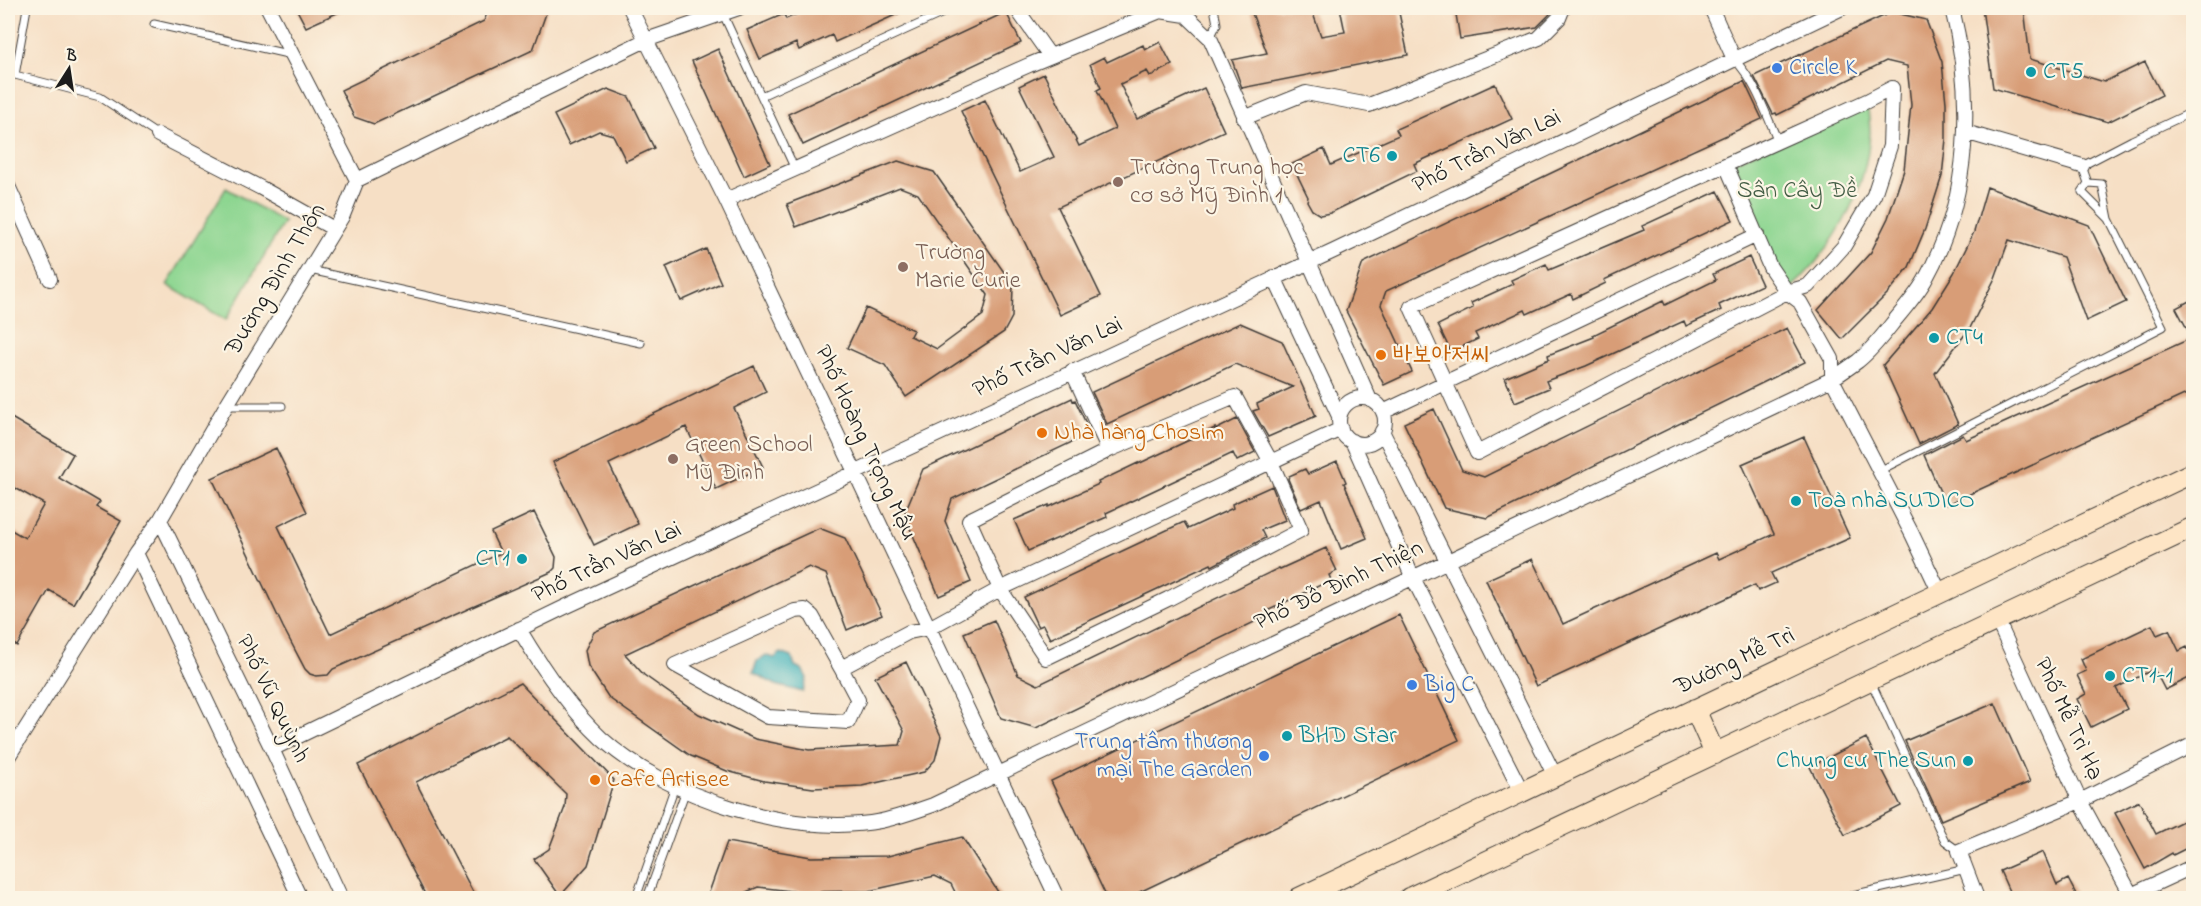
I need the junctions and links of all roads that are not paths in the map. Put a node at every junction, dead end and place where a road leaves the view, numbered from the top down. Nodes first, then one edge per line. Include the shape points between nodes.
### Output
1 (27, 8) edge
2 (268, 8) edge
3 (630, 8) edge
4 (739, 8) edge
5 (954, 8) edge
6 (1016, 8) edge
7 (1214, 8) edge
8 (1563, 8) edge
9 (1711, 8) edge
10 (1842, 8) edge
11 (1952, 8) edge
12 (723, 14) junction
13 (154, 24) dead end
14 (1210, 38) junction
15 (646, 40) junction
16 (292, 55) junction
17 (1050, 56) junction
18 (1734, 58) junction
19 (761, 96) junction
20 (2193, 111) edge
21 (1244, 118) junction
22 (1965, 132) junction
23 (158, 135) joint
24 (1778, 141) junction
25 (1726, 165) junction
26 (2082, 166) junction
27 (795, 169) junction
28 (357, 180) junction
29 (2088, 183) junction
30 (8, 186) edge
31 (726, 200) junction
32 (2109, 219) junction
33 (334, 229) junction
34 (1757, 235) junction
35 (1308, 261) junction
36 (310, 270) junction
37 (1274, 277) junction
38 (50, 279) dead end
39 (1787, 292) junction
40 (641, 343) dead end
41 (1072, 371) junction
42 (1832, 379) junction
43 (1446, 383) junction
44 (1370, 400) junction
45 (226, 406) junction
46 (282, 406) dead end
47 (1383, 412) junction
48 (1340, 422) junction
49 (1382, 431) junction
50 (1352, 441) junction
51 (1109, 450) junction
52 (1271, 462) junction
53 (1879, 471) junction
54 (854, 472) junction
55 (2193, 472) edge
56 (160, 520) junction
57 (2193, 527) edge
58 (136, 553) junction
59 (1446, 560) junction
60 (1412, 576) junction
61 (1000, 589) junction
62 (1940, 593) junction
63 (1998, 622) junction
64 (928, 628) junction
65 (519, 629) junction
66 (841, 668) junction
67 (1870, 680) junction
68 (1695, 710) junction
69 (2193, 744) edge
70 (272, 750) junction
71 (1715, 754) junction
72 (8, 757) edge
73 (998, 773) junction
74 (1555, 776) junction
75 (680, 788) junction
76 (1522, 792) junction
77 (2080, 801) junction
78 (1959, 851) junction
79 (2193, 866) edge
80 (1966, 869) junction
81 (1855, 897) edge
82 (2132, 897) edge
83 (300, 898) edge
84 (341, 898) edge
85 (636, 898) edge
86 (647, 898) edge
87 (1057, 898) edge
88 (1299, 898) edge
89 (1409, 898) edge
90 (1839, 898) edge
91 (1977, 898) edge

1 - 23 lane via 15,75 100,97
2 - 16 street
3 - 15 street, Phố Hoàng Trọng Mậu
4 - 12 street
5 - 19 lane
6 - 17 street
7 - 14 lane via 1217,24
8 - 21 street via 1559,18 1539,38 1369,105 1306,93
9 - 18 street
10 - 18 street, Phố Trần Văn Lai
11 - 22 street, Phố Đỗ Đình Thiện via 1961,55
12 - 15 street
12 - 19 lane
13 - 16 lane
14 - 17 street via 1186,15 1160,11
14 - 21 street
15 - 28 street
15 - 31 street, Phố Hoàng Trọng Mậu
16 - 28 street
17 - 27 street
18 - 24 lane via 1753,83
18 - 35 street, Phố Trần Văn Lai
19 - 27 lane
20 - 26 lane
21 - 35 street
22 - 26 street
22 - 42 street, Phố Đỗ Đình Thiện via 1955,206 1925,280 1878,342
23 - 33 street
24 - 25 street
24 - 39 street via 1892,88 1890,146 1874,195 1844,246 1808,286
25 - 34 street
25 - 43 street via 1412,307
26 - 29 lane
27 - 31 street
28 - 33 street, Đường Đình Thôn
29 - 32 lane via 2082,192
29 - 32 lane via 2102,184
30 - 38 street
31 - 54 street, Phố Hoàng Trọng Mậu
32 - 53 lane via 2163,327
33 - 36 street, Đường Đình Thôn
34 - 39 street via 1770,267
34 - 43 street
35 - 37 street, Phố Trần Văn Lai
35 - 44 street
36 - 40 lane
36 - 45 street, Đường Đình Thôn
37 - 41 street, Phố Trần Văn Lai
37 - 48 street
39 - 42 street via 1800,302 1822,339 1832,359
39 - 43 street via 1477,453
41 - 51 street
41 - 54 street, Phố Trần Văn Lai
42 - 53 street
42 - 59 street, Phố Đỗ Đình Thiện
43 - 47 street
44 - 47 street
44 - 48 street via 1353,400 1342,409
45 - 46 lane
45 - 56 street, Đường Đình Thôn
47 - 49 street
48 - 50 street
48 - 52 street
49 - 50 street via 1367,443
49 - 59 street
50 - 60 street
51 - 52 street via 1235,397
51 - 61 street via 969,520
52 - 61 street
52 - 61 street via 1301,530 1046,658
53 - 62 street
54 - 64 street, Phố Hoàng Trọng Mậu
54 - 65 street, Phố Trần Văn Lai
55 - 62 main road, Đường Mễ Trì
56 - 58 street, Đường Đình Thôn
56 - 70 street, Phố Vũ Quỳnh
57 - 63 main road
58 - 72 street, Đường Đình Thôn
58 - 83 street
59 - 60 street, Phố Đỗ Đình Thiện
59 - 74 street
60 - 73 street, Phố Đỗ Đình Thiện
60 - 76 street
61 - 64 street
62 - 68 main road, Đường Mễ Trì
63 - 67 main road
63 - 77 street, Phố Mễ Trì Hạ
64 - 66 street via 909,632
64 - 73 street, Phố Hoàng Trọng Mậu
65 - 70 street, Phố Trần Văn Lai
65 - 75 street, Phố Đỗ Đình Thiện via 561,693 602,738 656,777
66 - 66 street via 858,700 848,722 768,717 675,665 805,610
67 - 71 main road
67 - 78 lane via 1940,831
68 - 71 main road
68 - 74 main road, Đường Mễ Trì
69 - 77 street
70 - 84 street, Phố Vũ Quỳnh
71 - 89 main road
73 - 75 street, Phố Đỗ Đình Thiện via 933,805 856,824 776,819
73 - 87 street, Phố Hoàng Trọng Mậu
74 - 76 main road, Đường Mễ Trì
75 - 85 lane
75 - 86 lane
76 - 88 main road, Đường Mễ Trì
77 - 78 street, Phố Mễ Trì Hạ
77 - 82 street
78 - 80 street
79 - 82 street
80 - 81 lane
80 - 91 street
81 - 90 lane

